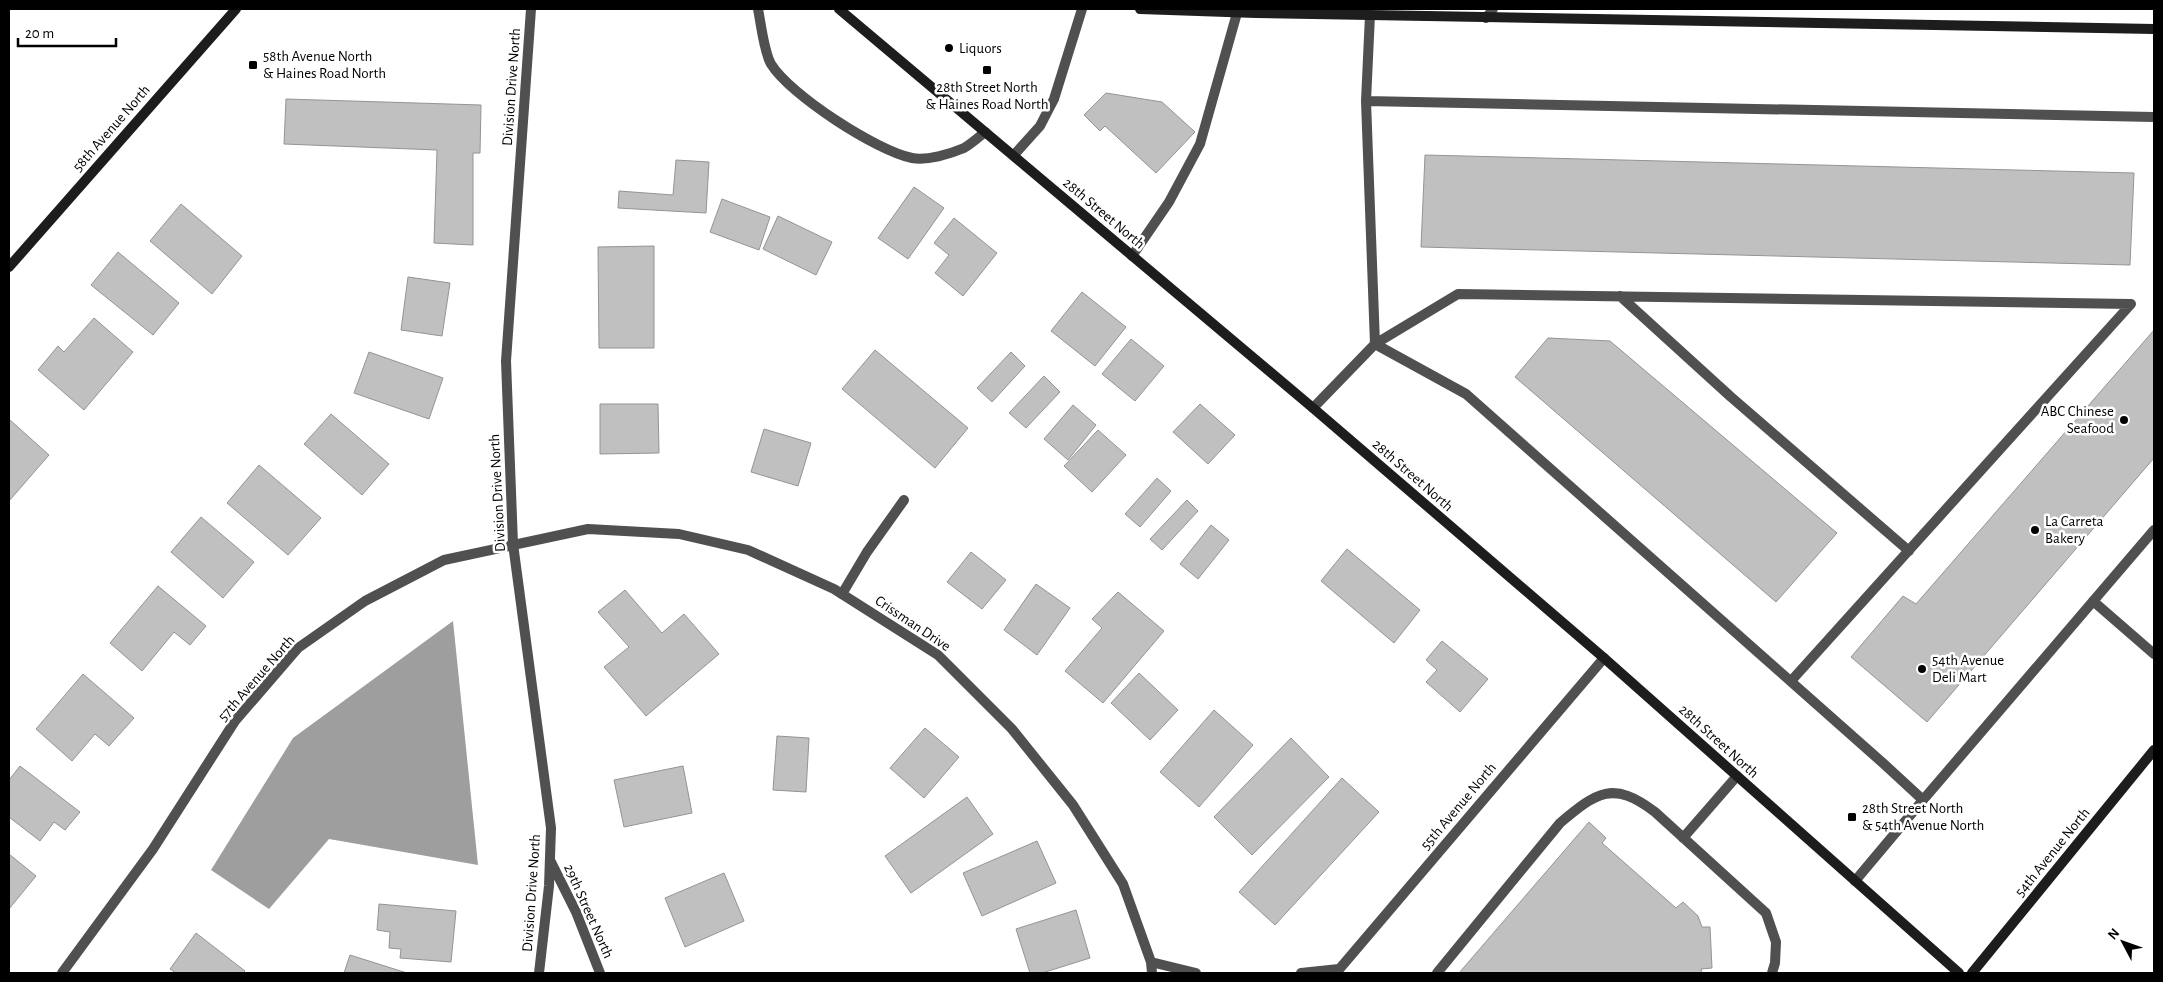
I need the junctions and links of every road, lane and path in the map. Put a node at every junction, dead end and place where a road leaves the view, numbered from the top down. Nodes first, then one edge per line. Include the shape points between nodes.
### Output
1 (236, 9) edge
2 (532, 9) edge
3 (758, 9) edge
4 (839, 9) edge
5 (1082, 9) edge
6 (1140, 9) edge
7 (1493, 9) edge
8 (1309, 12) edge
9 (1237, 13) junction
10 (1370, 15) junction
11 (1486, 18) junction
12 (2154, 29) edge
13 (1366, 102) junction
14 (2154, 117) edge
15 (986, 132) junction
16 (1014, 155) junction
17 (1132, 256) junction
18 (9, 267) edge
19 (1620, 296) junction
20 (1375, 344) junction
21 (1313, 408) junction
22 (904, 500) dead end
23 (2154, 530) edge
24 (513, 544) junction
25 (1909, 550) junction
26 (842, 594) junction
27 (2093, 601) junction
28 (2154, 654) edge
29 (1604, 658) junction
30 (1791, 681) junction
31 (2154, 750) edge
32 (1737, 776) junction
33 (1923, 800) junction
34 (1683, 838) junction
35 (550, 861) junction
36 (1855, 881) junction
37 (1151, 962) junction
38 (1338, 971) edge
39 (62, 973) edge
40 (539, 973) edge
41 (600, 973) edge
42 (1152, 973) edge
43 (1196, 973) edge
44 (1301, 973) edge
45 (1437, 973) edge
46 (1772, 973) edge
47 (1959, 973) edge
48 (1972, 973) edge

1 - 18 street, 58th Avenue North
2 - 24 street, Division Drive North via 506,361
3 - 15 street via 770,62 782,80 812,105 882,147 913,158 938,156 964,147
4 - 15 street, 28th Street North
5 - 16 street via 1054,99 1040,126
6 - 9 street
7 - 11 street
8 - 9 street
8 - 10 street
9 - 17 street via 1200,144 1170,202
10 - 11 street
10 - 13 street
11 - 12 street
13 - 14 street
13 - 20 street
15 - 16 street, 28th Street North
16 - 17 street, 28th Street North
17 - 21 street, 28th Street North
19 - 20 street via 1458,294
19 - 25 street
19 - 25 street via 2131,304
20 - 21 street
20 - 30 street via 1466,394
21 - 29 street, 28th Street North
22 - 26 street
23 - 27 street
24 - 26 street, Crissman Drive via 588,529 678,534 748,550
24 - 35 street, Division Drive North via 551,828
24 - 39 street, 57th Avenue North via 444,560 365,601 298,648 235,721 153,849
25 - 30 street
26 - 37 street, Crissman Drive via 938,655 1012,729 1074,805 1123,884
27 - 28 street
27 - 33 street
29 - 32 street, 28th Street North
29 - 38 street, 55th Avenue North
30 - 33 street
31 - 48 street, 54th Avenue North
32 - 34 street
32 - 36 street, 28th Street North
33 - 36 street
34 - 45 street via 1637,799 1615,791 1597,796 1560,822
34 - 46 street via 1766,913 1776,942
35 - 40 street, Division Drive North
35 - 41 street, 29th Street North via 576,912
36 - 47 street, 28th Street North
37 - 42 street, Crissman Drive
37 - 43 street
38 - 44 street

